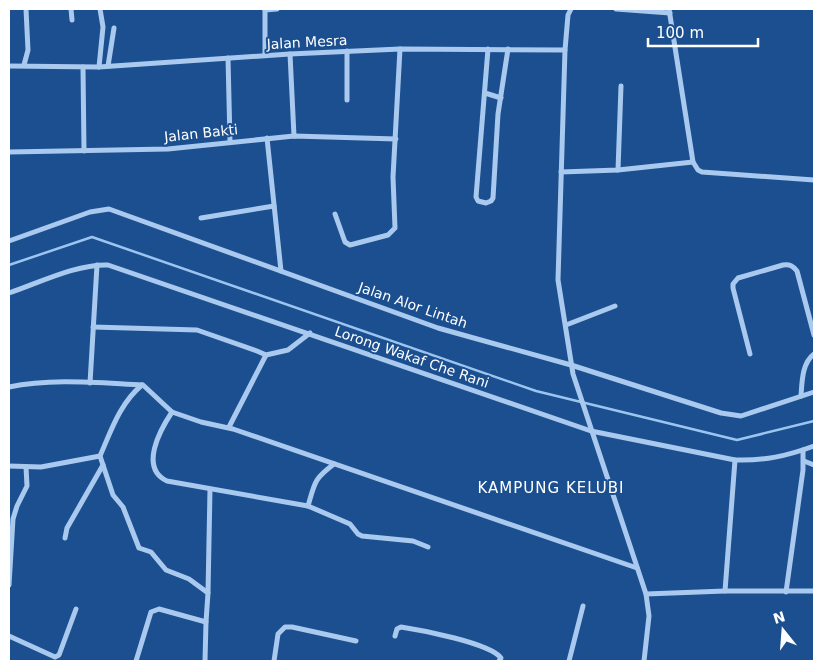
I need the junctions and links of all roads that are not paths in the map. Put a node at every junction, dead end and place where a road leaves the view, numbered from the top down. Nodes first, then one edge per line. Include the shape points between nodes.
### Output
1 (26, 9) edge
2 (72, 9) edge
3 (100, 9) edge
4 (277, 9) edge
5 (571, 9) edge
6 (616, 9) edge
7 (265, 10) edge
8 (670, 11) edge
9 (72, 20) dead end
10 (114, 28) dead end
11 (400, 49) junction
12 (488, 49) junction
13 (508, 49) junction
14 (565, 50) junction
15 (347, 51) junction
16 (290, 54) junction
17 (265, 56) junction
18 (228, 58) junction
19 (24, 65) junction
20 (9, 66) edge
21 (108, 66) junction
22 (83, 67) junction
23 (99, 67) junction
24 (621, 86) dead end
25 (485, 93) junction
26 (501, 98) junction
27 (347, 100) dead end
28 (294, 136) junction
29 (267, 138) junction
30 (396, 139) junction
31 (230, 141) junction
32 (84, 151) junction
33 (9, 152) edge
34 (692, 162) junction
35 (618, 170) junction
36 (561, 172) junction
37 (814, 180) edge
38 (274, 206) junction
39 (335, 214) dead end
40 (201, 218) dead end
41 (9, 241) edge
42 (97, 265) junction
43 (281, 271) junction
44 (9, 293) edge
45 (615, 306) dead end
46 (566, 325) junction
47 (93, 327) junction
48 (310, 333) junction
49 (814, 335) edge
50 (750, 354) dead end
51 (814, 354) edge
52 (266, 355) junction
53 (571, 365) junction
54 (90, 383) junction
55 (142, 385) junction
56 (9, 387) edge
57 (814, 392) edge
58 (801, 396) junction
59 (172, 412) junction
60 (229, 427) junction
61 (591, 430) junction
62 (814, 446) edge
63 (803, 450) junction
64 (100, 456) junction
65 (735, 460) junction
66 (804, 461) junction
67 (334, 464) junction
68 (103, 465) junction
69 (814, 465) edge
70 (9, 466) edge
71 (26, 467) junction
72 (210, 489) junction
73 (308, 506) junction
74 (65, 538) dead end
75 (428, 547) dead end
76 (637, 568) junction
77 (9, 585) edge
78 (725, 591) junction
79 (814, 591) edge
80 (786, 592) junction
81 (208, 593) junction
82 (646, 594) junction
83 (583, 606) dead end
84 (76, 609) dead end
85 (206, 622) junction
86 (395, 636) dead end
87 (10, 639) edge
88 (356, 641) dead end
89 (136, 661) edge
90 (205, 661) edge
91 (274, 661) edge
92 (499, 661) edge
93 (569, 661) edge
94 (644, 661) edge

1 - 19 street via 28,50
2 - 9 street
3 - 23 street via 103,27
4 - 7 street
5 - 14 street
6 - 8 street
7 - 17 street
8 - 34 street
10 - 21 street
11 - 12 street, Jalan Mesra
11 - 15 street, Jalan Mesra
11 - 30 street
12 - 13 street, Jalan Mesra
12 - 25 street
13 - 14 street, Jalan Mesra
13 - 26 street
14 - 36 street
15 - 16 street, Jalan Mesra
15 - 27 street
16 - 17 street, Jalan Mesra
16 - 28 street
17 - 18 street, Jalan Mesra
18 - 21 street, Jalan Mesra
18 - 31 street
19 - 20 street, Jalan Mesra
19 - 22 street, Jalan Mesra
21 - 23 street, Jalan Mesra
22 - 23 street, Jalan Mesra
22 - 32 street
24 - 35 street
25 - 26 street
25 - 26 street via 476,197 486,203 493,198
28 - 29 street, Jalan Bakti
28 - 30 street, Jalan Bakti
29 - 31 street, Jalan Bakti
29 - 38 street
30 - 39 street via 393,177 396,224 393,232 350,245 345,242
31 - 32 street, Jalan Bakti via 168,149
32 - 33 street, Jalan Bakti
34 - 35 street
34 - 37 street via 702,172
35 - 36 street
36 - 46 street via 557,270
38 - 40 street
38 - 43 street
41 - 43 street, Jalan Alor Lintah via 90,212 109,209
42 - 44 street, Lorong Wakaf Che Rani
42 - 47 street
42 - 48 street, Lorong Wakaf Che Rani via 108,265
43 - 53 street, Jalan Alor Lintah via 438,328
45 - 46 street
46 - 53 street
47 - 52 street via 197,330
47 - 54 street
48 - 52 street via 288,350
48 - 61 street, Lorong Wakaf Che Rani
49 - 50 street via 794,267 788,264 738,278 733,288
51 - 58 street via 803,375
52 - 60 street
53 - 58 street, Jalan Alor Lintah via 721,413 741,416
53 - 61 street
54 - 55 street
54 - 56 street
55 - 59 street
55 - 64 street via 124,406
57 - 58 street, Jalan Alor Lintah
59 - 60 street
59 - 72 street via 156,444 153,456 156,473 167,481
60 - 67 street
61 - 65 street, Lorong Wakaf Che Rani
61 - 76 street
62 - 63 street, Lorong Wakaf Che Rani
63 - 65 street, Lorong Wakaf Che Rani via 753,461
63 - 66 street
64 - 68 street
64 - 71 street
65 - 78 street
66 - 69 street
66 - 80 street
67 - 73 street via 316,480
67 - 76 street
68 - 74 street
68 - 81 street via 139,548 151,552 166,570
70 - 71 street
71 - 77 street via 27,486 13,519
72 - 73 street
72 - 81 street
73 - 75 street via 350,524 362,536 413,541
76 - 82 street
78 - 80 street
78 - 82 street
79 - 80 street
81 - 85 street
82 - 94 street via 649,628
83 - 93 street
84 - 87 street via 57,656 52,657
85 - 89 street via 153,610
85 - 90 street
86 - 92 street via 401,627 454,638 497,654
88 - 91 street via 285,627 278,634

